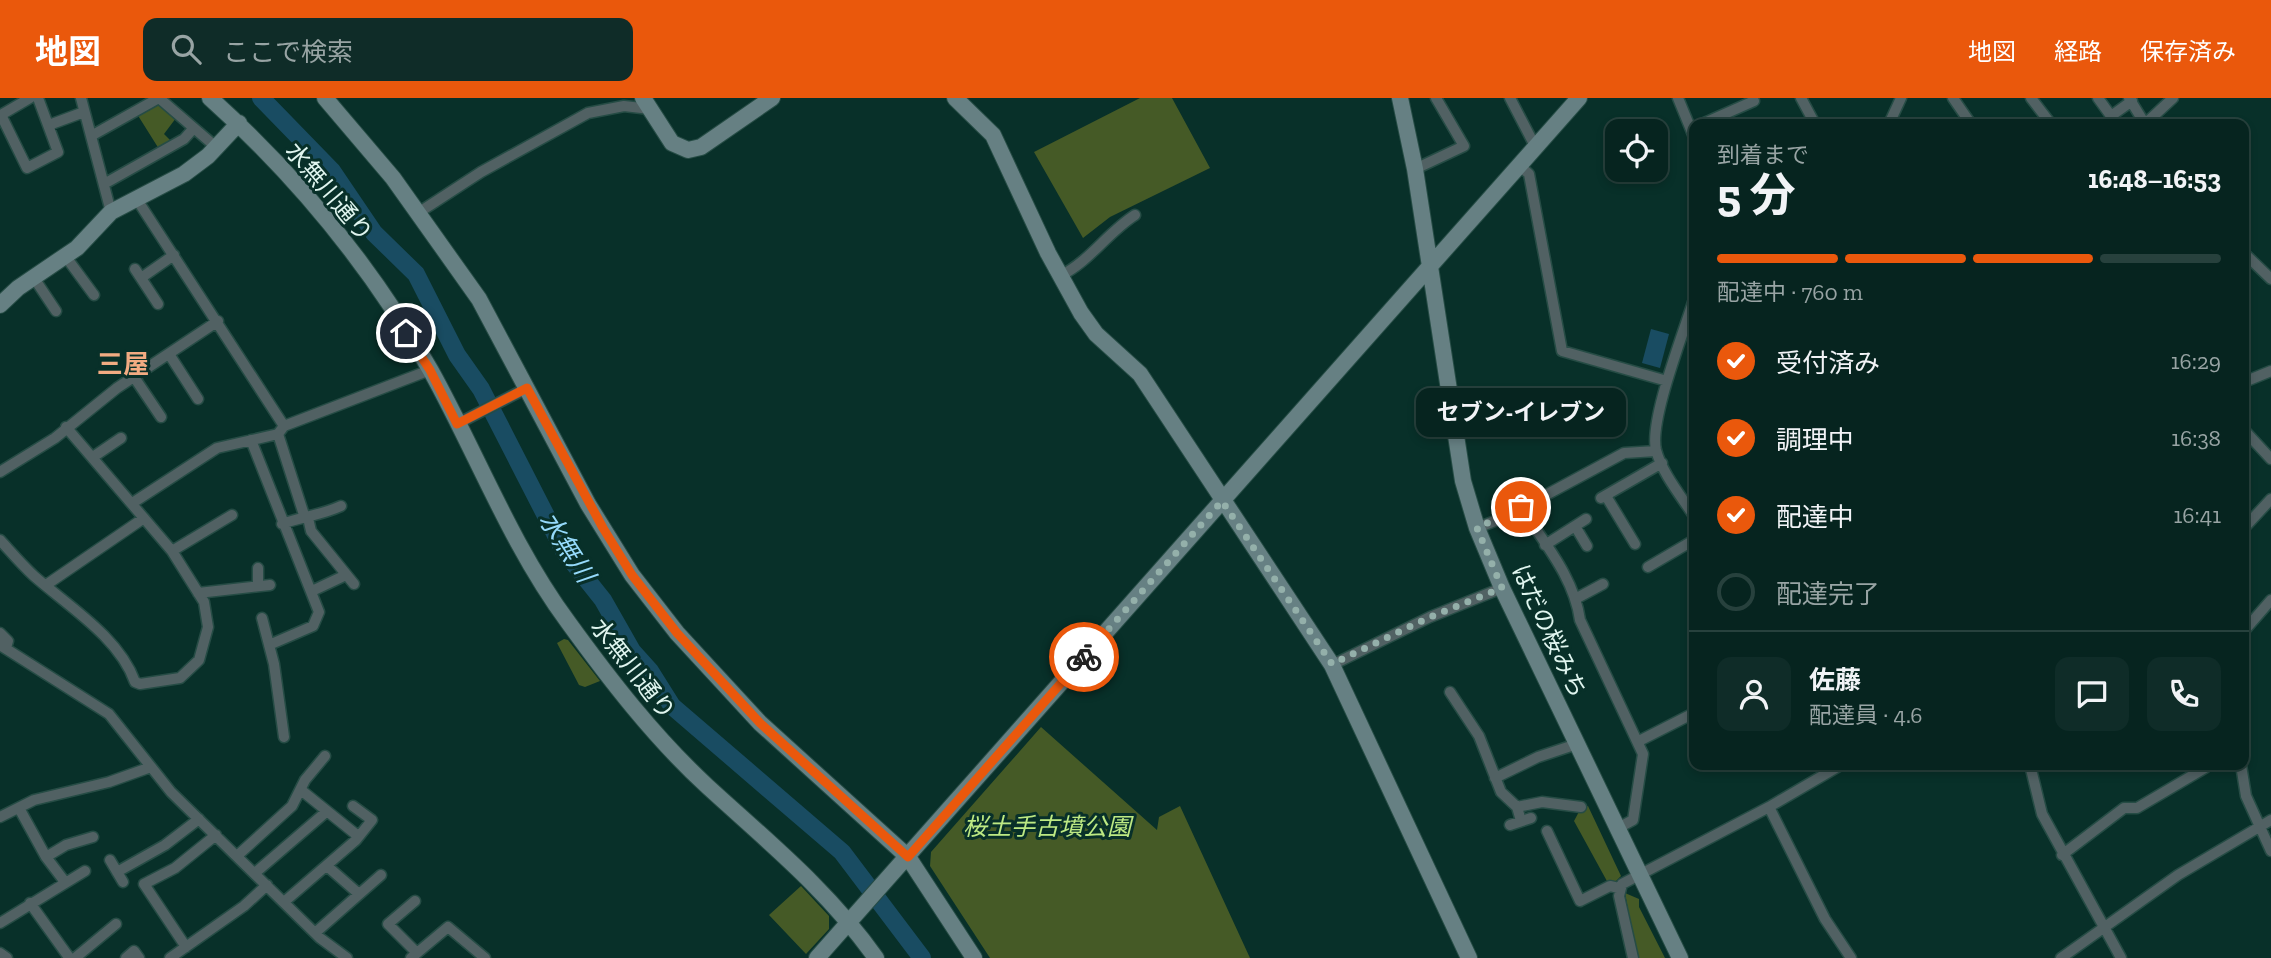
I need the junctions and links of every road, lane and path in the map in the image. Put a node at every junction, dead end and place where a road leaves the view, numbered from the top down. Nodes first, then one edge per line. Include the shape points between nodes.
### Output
1 (30, 98) edge
2 (38, 98) edge
3 (82, 98) edge
4 (159, 98) edge
5 (210, 98) edge
6 (325, 98) edge
7 (772, 98) edge
8 (955, 98) edge
9 (1400, 98) edge
10 (1436, 98) edge
11 (1510, 98) edge
12 (1578, 98) edge
13 (1678, 98) edge
14 (1801, 98) edge
15 (1901, 98) edge
16 (1953, 98) edge
17 (2031, 98) edge
18 (2098, 98) edge
19 (2173, 98) edge
20 (2130, 100) edge
21 (1754, 101) dead end
22 (646, 104) edge
23 (84, 112) junction
24 (1689, 119) edge
25 (1717, 119) edge
26 (1812, 119) edge
27 (1891, 119) edge
28 (1968, 119) edge
29 (2047, 119) edge
30 (2142, 119) edge
31 (2150, 119) edge
32 (239, 124) junction
33 (49, 125) junction
34 (193, 129) junction
35 (91, 136) junction
36 (1535, 146) junction
37 (216, 147) junction
38 (1519, 165) junction
39 (1415, 169) junction
40 (104, 184) junction
41 (136, 198) junction
42 (111, 212) junction
43 (418, 213) junction
44 (1135, 215) dead end
45 (174, 255) junction
46 (66, 257) junction
47 (2249, 258) edge
48 (1428, 267) junction
49 (1060, 276) junction
50 (34, 278) junction
51 (2271, 279) edge
52 (94, 295) dead end
53 (158, 304) dead end
54 (0, 305) edge
55 (56, 311) dead end
56 (1689, 316) edge
57 (218, 321) junction
58 (169, 354) junction
59 (430, 370) junction
60 (2271, 371) edge
61 (134, 377) junction
62 (1667, 380) junction
63 (2249, 380) edge
64 (522, 391) junction
65 (198, 399) dead end
66 (161, 417) dead end
67 (463, 421) junction
68 (66, 427) junction
69 (281, 430) junction
70 (2249, 435) edge
71 (121, 438) dead end
72 (251, 440) junction
73 (1656, 451) junction
74 (93, 457) junction
75 (2271, 459) edge
76 (1662, 463) junction
77 (0, 471) edge
78 (1689, 497) edge
79 (2271, 499) edge
80 (1222, 501) junction
81 (134, 502) junction
82 (341, 506) dead end
83 (1521, 507) junction
84 (232, 515) dead end
85 (144, 518) junction
86 (306, 518) junction
87 (1586, 519) dead end
88 (2249, 523) edge
89 (282, 524) junction
90 (1575, 526) junction
91 (1477, 528) junction
92 (0, 540) edge
93 (1689, 543) edge
94 (1635, 544) dead end
95 (1545, 545) junction
96 (1587, 547) dead end
97 (172, 551) junction
98 (1648, 567) dead end
99 (258, 568) dead end
100 (346, 575) junction
101 (354, 584) dead end
102 (1603, 584) dead end
103 (46, 585) junction
104 (1502, 588) junction
105 (312, 591) junction
106 (198, 593) junction
107 (1577, 598) junction
108 (2271, 600) edge
109 (262, 618) dead end
110 (2249, 625) edge
111 (0, 633) edge
112 (269, 645) junction
113 (3, 647) edge
114 (1332, 664) junction
115 (1450, 692) dead end
116 (1689, 716) edge
117 (284, 737) dead end
118 (1639, 741) junction
119 (1577, 744) junction
120 (325, 755) dead end
121 (151, 767) junction
122 (1832, 770) edge
123 (2031, 770) edge
124 (2202, 770) edge
125 (2241, 770) edge
126 (1495, 778) junction
127 (301, 790) junction
128 (353, 806) dead end
129 (1517, 807) junction
130 (1581, 807) dead end
131 (1769, 807) junction
132 (19, 808) junction
133 (326, 812) junction
134 (0, 817) edge
135 (199, 819) junction
136 (2271, 820) edge
137 (1521, 821) dead end
138 (1618, 828) junction
139 (2259, 828) junction
140 (1547, 831) dead end
141 (216, 835) junction
142 (358, 836) junction
143 (93, 837) dead end
144 (2271, 851) edge
145 (237, 855) junction
146 (2062, 855) junction
147 (46, 857) junction
148 (908, 857) junction
149 (110, 860) dead end
150 (327, 866) junction
151 (85, 871) dead end
152 (255, 873) junction
153 (1639, 873) junction
154 (381, 875) dead end
155 (65, 882) junction
156 (267, 885) junction
157 (1619, 888) junction
158 (359, 894) junction
159 (415, 901) dead end
160 (284, 902) junction
161 (30, 903) junction
162 (854, 920) junction
163 (0, 923) edge
164 (116, 924) dead end
165 (2105, 926) junction
166 (315, 933) junction
167 (186, 947) junction
168 (0, 953) edge
169 (414, 955) edge
170 (72, 957) edge
171 (7, 958) edge
172 (125, 958) edge
173 (139, 958) edge
174 (170, 958) edge
175 (348, 958) edge
176 (485, 958) edge
177 (817, 958) edge
178 (876, 958) edge
179 (974, 958) edge
180 (1469, 958) edge
181 (1633, 958) edge
182 (1680, 958) edge
183 (1851, 958) edge
184 (2061, 958) edge
185 (2121, 958) edge

1 - 33 street via 1,115 27,168 58,152
2 - 33 street
3 - 23 street
4 - 34 street
4 - 35 street
5 - 32 street, 水無川通り
6 - 43 street
7 - 22 street via 701,147 688,150 672,143
8 - 49 street via 993,135
9 - 39 street, はだの桜みち
10 - 39 street via 1464,146
11 - 36 street
12 - 36 street
13 - 24 street
14 - 26 street
15 - 27 street
16 - 28 street
17 - 29 street
18 - 20 street via 2111,116
19 - 31 street
20 - 30 street
21 - 25 street
22 - 43 street via 588,113
23 - 33 street
23 - 35 street
32 - 37 street
32 - 59 street, 水無川通り via 318,209
34 - 37 street
34 - 40 street via 184,139
35 - 40 street
36 - 38 street
37 - 41 street via 184,174
38 - 48 street
38 - 62 street via 1529,174 1562,351
39 - 48 street, はだの桜みち
40 - 42 street
41 - 42 street
41 - 45 street
42 - 46 street
43 - 64 street via 479,299
44 - 49 street via 1116,227 1088,259
45 - 53 street via 138,274
45 - 57 street
46 - 50 street
46 - 52 street
47 - 51 street
48 - 80 street
48 - 91 street, はだの桜みち via 1463,481
49 - 80 street via 1096,334 1140,374
50 - 54 street
50 - 55 street
56 - 62 street
57 - 58 street
57 - 69 street
58 - 61 street
58 - 65 street
59 - 67 street, 水無川通り
59 - 69 street
60 - 63 street
61 - 66 street
61 - 68 street
62 - 73 street
64 - 67 street
64 - 148 street via 632,575 677,633 760,723
67 - 162 street, 水無川通り via 528,561 617,687 688,767
68 - 74 street
68 - 77 street
69 - 72 street
69 - 86 street
70 - 75 street
71 - 74 street
72 - 81 street via 217,448
72 - 89 street
73 - 76 street
73 - 83 street via 1624,453
74 - 81 street
76 - 78 street
76 - 94 street via 1604,497 1632,531
79 - 88 street
80 - 114 street
80 - 148 street
81 - 85 street
82 - 86 street
83 - 91 street
83 - 95 street
84 - 97 street
85 - 97 street
85 - 103 street
86 - 89 street
86 - 100 street
87 - 90 street
89 - 105 street
90 - 95 street
90 - 96 street
91 - 104 street, はだの桜みち
92 - 103 street
93 - 98 street
95 - 107 street
97 - 106 street
99 - 106 street via 264,585
100 - 101 street
100 - 105 street
102 - 107 street
103 - 106 street via 106,639 140,684 180,678 199,660 208,627
104 - 114 street
104 - 119 street, はだの桜みち
105 - 112 street via 319,612 313,626
107 - 118 street via 1580,620
108 - 110 street
109 - 112 street
111 - 113 street via 8,641
112 - 117 street
113 - 121 street via 102,708
114 - 180 street
115 - 126 street via 1479,736
116 - 118 street
118 - 138 street via 1643,754 1633,820
119 - 126 street
119 - 138 street, はだの桜みち
120 - 127 street
121 - 132 street
121 - 135 street
122 - 131 street
123 - 146 street via 2042,814
124 - 146 street via 2137,808 2124,808
125 - 139 street via 2241,782
126 - 129 street via 1501,792
127 - 133 street
127 - 145 street via 292,806
128 - 142 street via 376,822
129 - 130 street via 1542,802
129 - 137 street
131 - 153 street
131 - 183 street via 1825,919
132 - 134 street
132 - 147 street
133 - 142 street
133 - 152 street
135 - 141 street
135 - 149 street via 120,877
136 - 139 street
138 - 153 street, はだの桜みち
139 - 144 street
139 - 165 street
140 - 157 street via 1580,901 1610,886
141 - 145 street
141 - 167 street via 175,868 144,884
142 - 150 street
143 - 147 street
145 - 152 street
146 - 165 street
147 - 155 street
148 - 162 street
148 - 179 street
150 - 158 street
150 - 160 street
151 - 155 street
152 - 156 street
153 - 157 street
153 - 182 street, はだの桜みち
154 - 158 street
155 - 161 street
156 - 160 street
156 - 167 street
157 - 181 street
158 - 166 street
159 - 169 street via 388,924
160 - 166 street
161 - 163 street
161 - 170 street
162 - 177 street
162 - 178 street, 水無川通り
164 - 170 street
165 - 184 street
165 - 185 street
166 - 175 street
167 - 174 street
168 - 171 street
169 - 176 street via 447,927
172 - 173 street via 134,951

